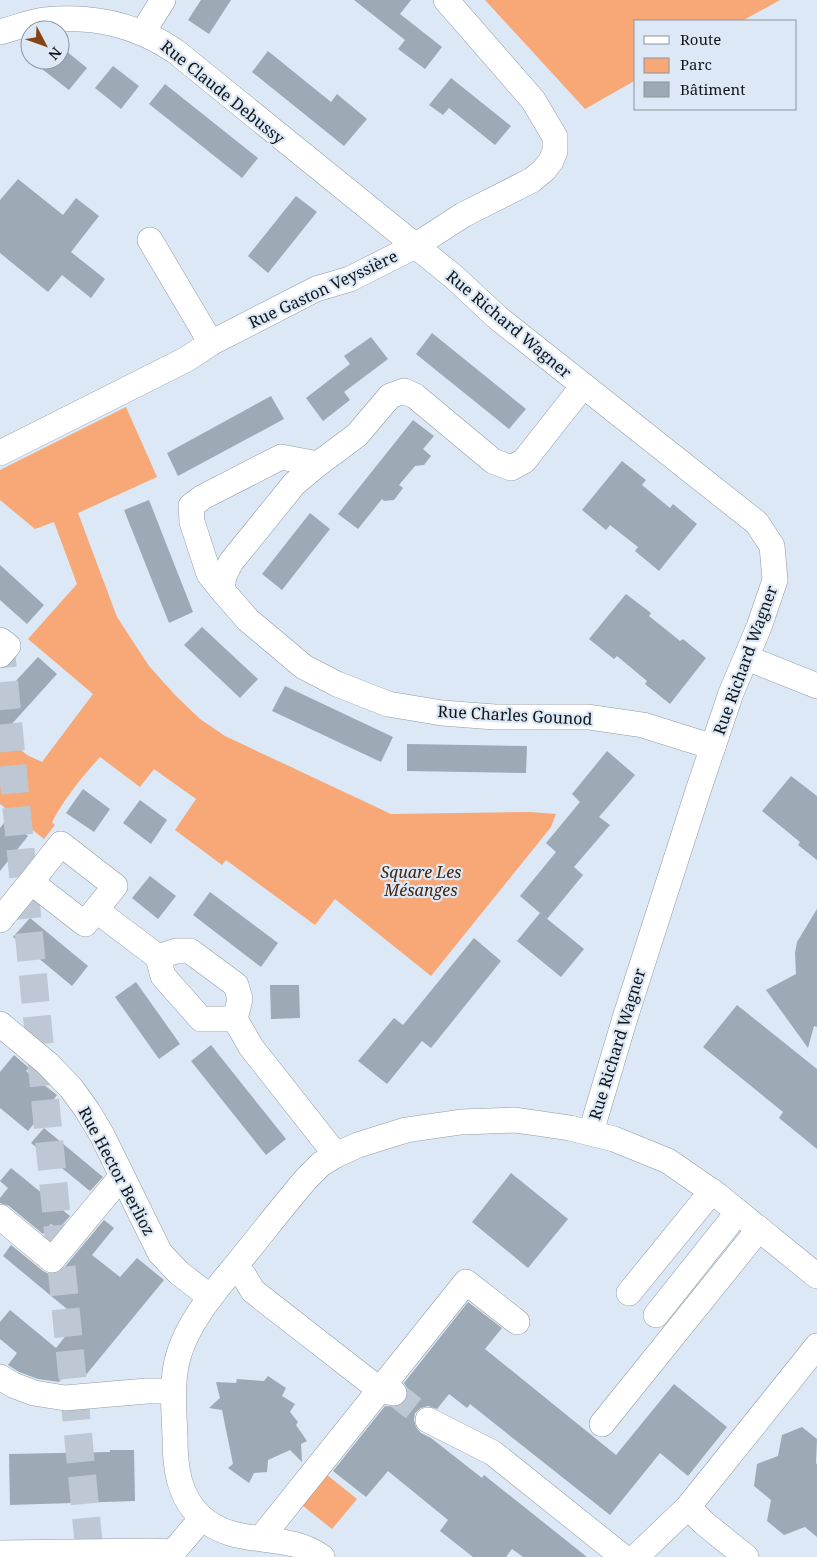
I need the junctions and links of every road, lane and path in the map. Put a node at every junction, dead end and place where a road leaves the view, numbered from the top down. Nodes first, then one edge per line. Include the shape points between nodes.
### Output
1 (162, 0) edge
2 (446, 0) edge
3 (0, 32) edge
4 (143, 32) junction
5 (150, 240) dead end
6 (415, 246) junction
7 (211, 343) junction
8 (583, 386) junction
9 (0, 453) edge
10 (318, 464) junction
11 (222, 590) junction
12 (0, 640) edge
13 (0, 655) edge
14 (747, 658) junction
15 (817, 686) edge
16 (713, 747) junction
17 (31, 882) junction
18 (96, 910) junction
19 (0, 920) edge
20 (158, 958) junction
21 (235, 1019) junction
22 (0, 1024) edge
23 (591, 1132) junction
24 (336, 1155) junction
25 (121, 1177) junction
26 (712, 1191) junction
27 (738, 1212) junction
28 (0, 1217) edge
29 (760, 1229) junction
30 (244, 1276) dead end
31 (817, 1276) edge
32 (629, 1293) dead end
33 (210, 1297) junction
34 (656, 1315) dead end
35 (517, 1322) dead end
36 (817, 1346) edge
37 (0, 1377) edge
38 (173, 1391) junction
39 (387, 1392) junction
40 (428, 1420) tunnel mouth
41 (602, 1424) dead end
42 (688, 1507) junction
43 (202, 1518) junction
44 (261, 1538) junction
45 (0, 1553) edge
46 (173, 1555) edge
47 (322, 1557) edge
48 (624, 1557) edge
49 (636, 1557) edge
50 (746, 1557) edge

1 - 4 street
2 - 6 street, Rue Gaston Veyssière via 533,100 552,130 555,151 538,176 463,215
3 - 4 street, Rue Claude Debussy via 45,20 91,20 116,23
4 - 6 street, Rue Claude Debussy via 175,51
5 - 7 street
6 - 7 street, Rue Gaston Veyssière via 350,279 316,289
6 - 8 street, Rue Richard Wagner
7 - 9 street, Rue Gaston Veyssière via 186,359
8 - 10 street via 524,461 511,468 493,461 415,396 404,391 390,396 357,435
8 - 14 street, Rue Richard Wagner via 757,522 772,546 775,580
10 - 11 street via 294,484 231,562
10 - 11 street, Rue Charles Gounod via 281,457 191,506 192,522 209,574
11 - 16 street, Rue Charles Gounod via 248,620 304,667 388,704 494,717 588,717 644,725
12 - 13 street via 8,646
14 - 15 street
14 - 16 street, Rue Richard Wagner
16 - 23 street, Rue Richard Wagner via 624,1018
17 - 18 street via 84,924
17 - 18 street via 61,844 115,886
17 - 19 street
18 - 20 street
20 - 21 street via 163,976 201,1019
20 - 21 street via 176,951 190,951 236,985 240,999
21 - 24 street via 251,1047
22 - 25 street, Rue Hector Berlioz via 71,1088 102,1135
23 - 24 street via 515,1120 461,1122 406,1130 358,1144
23 - 26 street via 668,1161
24 - 33 street via 306,1179
25 - 28 street via 52,1260
25 - 33 street, Rue Hector Berlioz via 160,1253
26 - 27 street
26 - 32 street
27 - 29 street
27 - 34 street
29 - 31 street
29 - 41 street
30 - 39 street via 253,1291
33 - 38 street via 186,1337 178,1358
35 - 39 street via 466,1282
36 - 42 street
37 - 38 street via 34,1393 65,1398
38 - 43 street via 178,1478 188,1500
39 - 44 street
40 - 48 street via 493,1453
42 - 49 street
42 - 50 street
43 - 44 street via 234,1535
43 - 46 street
44 - 47 street via 295,1544
45 - 46 street via 151,1551

